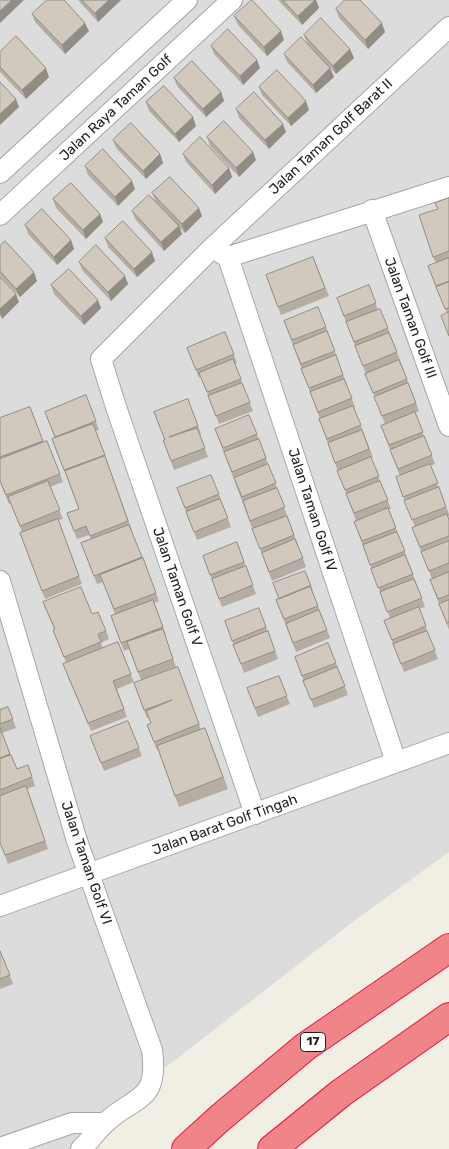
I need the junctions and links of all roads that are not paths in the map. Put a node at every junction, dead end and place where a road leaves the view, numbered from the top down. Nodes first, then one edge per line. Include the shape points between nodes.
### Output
1 (187, 0) edge
2 (232, 0) edge
3 (449, 27) edge
4 (0, 174) edge
5 (449, 187) edge
6 (372, 210) junction
7 (0, 215) edge
8 (220, 253) junction
9 (101, 359) joint
10 (449, 426) edge
11 (0, 581) edge
12 (449, 744) edge
13 (396, 762) junction
14 (255, 814) junction
15 (89, 874) junction
16 (0, 906) edge
17 (449, 948) edge
18 (449, 1017) edge
19 (105, 1123) junction
20 (0, 1148) edge
21 (81, 1149) edge
22 (186, 1149) edge
23 (272, 1149) edge

1 - 4 street
2 - 7 street, Jalan Raya Taman Golf
3 - 8 street, Jalan Taman Golf Barat II
5 - 6 street, Jalan Taman Golf Barat II
6 - 8 street, Jalan Taman Golf Barat II
6 - 10 street, Jalan Taman Golf III
8 - 9 street, Jalan Taman Golf Barat II
8 - 13 street, Jalan Taman Golf IV
9 - 14 street, Jalan Taman Golf V
11 - 15 street, Jalan Taman Golf VI
12 - 13 street, Jalan Barat Golf Tingah
13 - 14 street, Jalan Barat Golf Tingah
14 - 15 street, Jalan Barat Golf Tingah
15 - 16 street, Jalan Barat Golf Tingah
15 - 19 street, Jalan Taman Golf VI via 144,1025 154,1064 148,1091
17 - 22 highway, 17 via 305,1047
18 - 23 highway via 340,1093
19 - 20 street via 72,1123
19 - 21 street, Jalan Taman Golf VI

